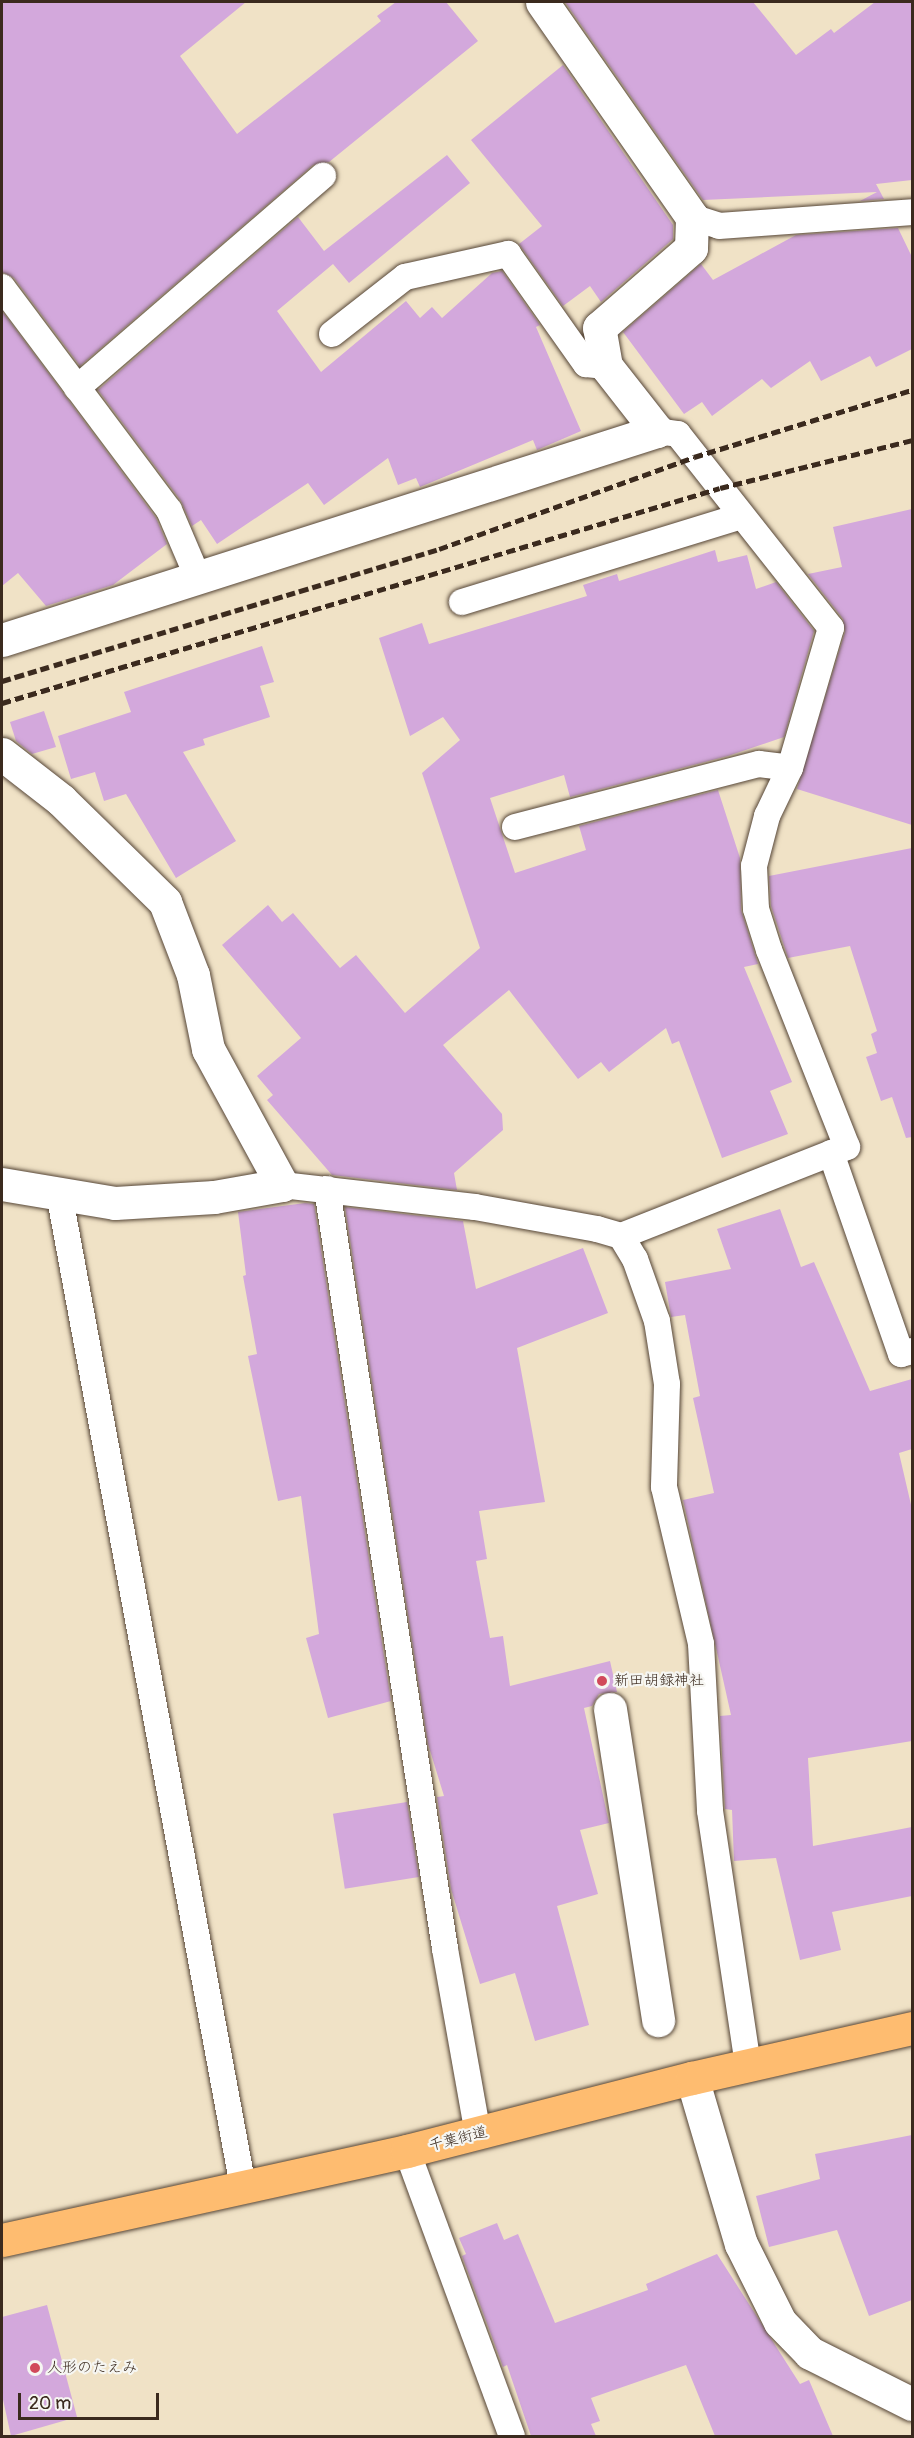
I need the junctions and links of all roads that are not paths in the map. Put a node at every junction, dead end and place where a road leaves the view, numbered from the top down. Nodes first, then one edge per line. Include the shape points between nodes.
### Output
1 (542, 2) edge
2 (323, 176) dead end
3 (912, 212) edge
4 (692, 217) junction
5 (2, 287) edge
6 (332, 334) dead end
7 (606, 366) junction
8 (77, 388) junction
9 (657, 431) junction
10 (741, 516) junction
11 (198, 578) junction
12 (462, 602) dead end
13 (2, 640) edge
14 (2, 754) edge
15 (790, 768) junction
16 (515, 827) dead end
17 (831, 1153) junction
18 (2, 1184) edge
19 (282, 1185) junction
20 (327, 1189) junction
21 (58, 1193) junction
22 (621, 1236) junction
23 (912, 1351) edge
24 (610, 1708) dead end
25 (658, 2020) dead end
26 (912, 2028) edge
27 (748, 2065) junction
28 (692, 2078) junction
29 (478, 2134) junction
30 (407, 2151) junction
31 (243, 2187) junction
32 (2, 2240) edge
33 (912, 2404) edge
34 (512, 2436) edge

1 - 4 street
2 - 8 lane
3 - 4 lane via 719,226
4 - 7 street via 691,248 599,328
5 - 8 lane
6 - 7 lane via 405,277 508,254 586,364
7 - 9 street
8 - 11 lane via 169,510
9 - 10 lane via 678,435
9 - 11 street
10 - 12 lane
10 - 15 lane via 831,628
11 - 13 street
14 - 19 street via 61,800 165,902 193,975 208,1049
15 - 16 lane via 759,764
15 - 17 lane via 767,816 754,866 756,909 784,995 807,1038 848,1147
17 - 22 lane
17 - 23 lane via 901,1354
18 - 21 street
19 - 20 lane
19 - 21 street via 214,1197 126,1202
20 - 22 lane via 475,1208
20 - 29 lane
21 - 31 lane
22 - 27 lane via 635,1259 657,1321 667,1384 664,1486 701,1644 710,1811
24 - 25 street
26 - 27 highway, 千葉街道
27 - 28 highway, 千葉街道
28 - 29 highway, 千葉街道
28 - 33 street via 741,2244 780,2322 810,2353
29 - 30 highway, 千葉街道
30 - 31 highway, 千葉街道
30 - 34 lane
31 - 32 highway, 千葉街道

